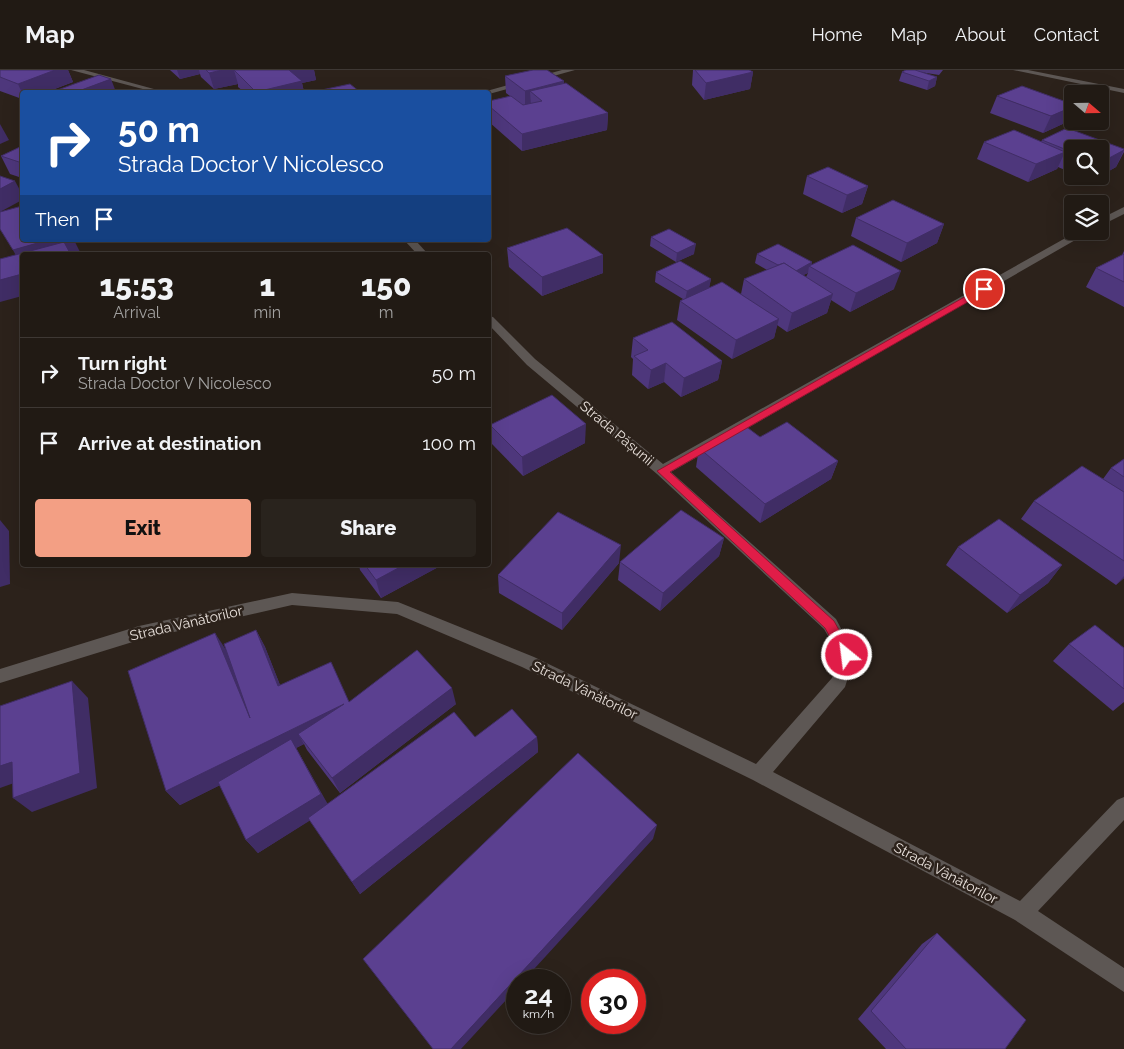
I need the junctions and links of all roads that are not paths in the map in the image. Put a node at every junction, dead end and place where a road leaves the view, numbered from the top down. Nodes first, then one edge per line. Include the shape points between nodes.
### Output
1 (75, 70) edge
2 (571, 70) edge
3 (1017, 70) edge
4 (153, 90) edge
5 (491, 91) edge
6 (1124, 92) edge
7 (1124, 210) edge
8 (1109, 219) edge
9 (1070, 240) edge
10 (411, 242) edge
11 (421, 252) edge
12 (491, 321) edge
13 (662, 471) junction
14 (0, 676) edge
15 (759, 774) junction
16 (1124, 806) edge
17 (1022, 913) junction
18 (1124, 981) edge

1 - 4 street
2 - 5 street
3 - 6 street
7 - 8 street
9 - 13 street
10 - 11 street
12 - 13 street, Strada Pășunii via 532,362
13 - 15 street, Strada Pășunii via 830,624 847,655 839,682
14 - 15 street, Strada Vânătorilor via 139,633 292,599 398,608 528,662
15 - 17 street, Strada Vânătorilor
16 - 17 street
17 - 18 street, Strada Vânătorilor

